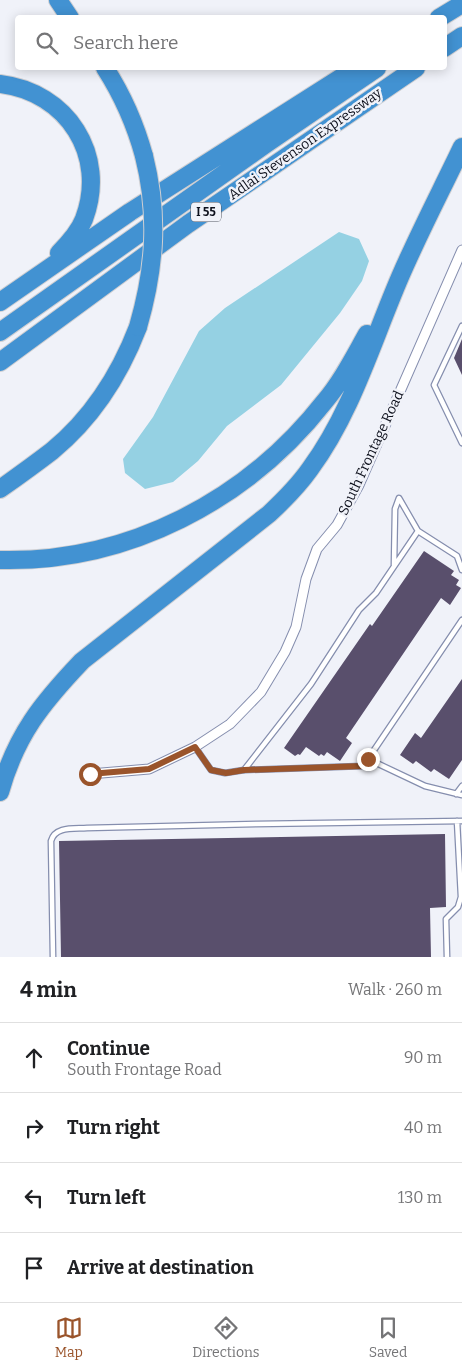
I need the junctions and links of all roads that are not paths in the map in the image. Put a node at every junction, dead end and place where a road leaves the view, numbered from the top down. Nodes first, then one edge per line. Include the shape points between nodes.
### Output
1 (58, 0) edge
2 (462, 4) edge
3 (462, 8) edge
4 (68, 15) edge
5 (444, 15) edge
6 (447, 18) edge
7 (462, 36) edge
8 (447, 46) edge
9 (106, 70) edge
10 (353, 70) edge
11 (374, 70) edge
12 (413, 70) edge
13 (0, 84) edge
14 (462, 147) edge
15 (462, 250) edge
16 (400, 277) junction
17 (0, 297) edge
18 (0, 302) edge
19 (462, 326) edge
20 (0, 332) edge
21 (0, 362) edge
22 (462, 443) edge
23 (0, 490) edge
24 (418, 530) junction
25 (0, 560) edge
26 (394, 567) junction
27 (462, 570) edge
28 (462, 620) edge
29 (195, 747) junction
30 (376, 763) junction
31 (244, 770) junction
32 (90, 774) dead end
33 (462, 786) edge
34 (0, 792) edge
35 (456, 794) junction
36 (462, 795) edge
37 (459, 821) edge
38 (53, 957) edge
39 (446, 957) edge

1 - 4 highway
2 - 5 highway
3 - 6 highway
7 - 8 highway
9 - 23 highway, bridge via 137,131 149,177 154,238 144,306 122,364 83,421
10 - 18 highway via 130,212
11 - 20 highway, Adlai Stevenson Expressway / I 55
12 - 21 highway, Adlai Stevenson Expressway / I 55 via 188,224
13 - 17 highway via 35,94 67,117 80,136 91,175 84,221 72,239 59,253
14 - 16 highway
15 - 29 street, South Frontage Road via 359,485 337,525 317,549 306,579 296,627 284,652 261,692 230,724
16 - 25 highway via 326,400 282,450 252,475 174,524 122,544 70,555
16 - 34 highway via 333,434 306,475 269,514 82,661 33,718 19,742
19 - 22 lane via 434,386
24 - 26 lane
24 - 26 lane via 398,498
24 - 27 lane via 457,556
26 - 31 lane via 358,610 311,684
28 - 30 lane via 368,759
29 - 31 lane via 211,770 226,773
29 - 32 street, South Frontage Road via 149,769
30 - 31 lane
30 - 35 lane via 425,786
33 - 35 lane
35 - 36 lane
37 - 38 lane via 60,830 51,841
37 - 39 lane via 461,897 458,907 446,919

